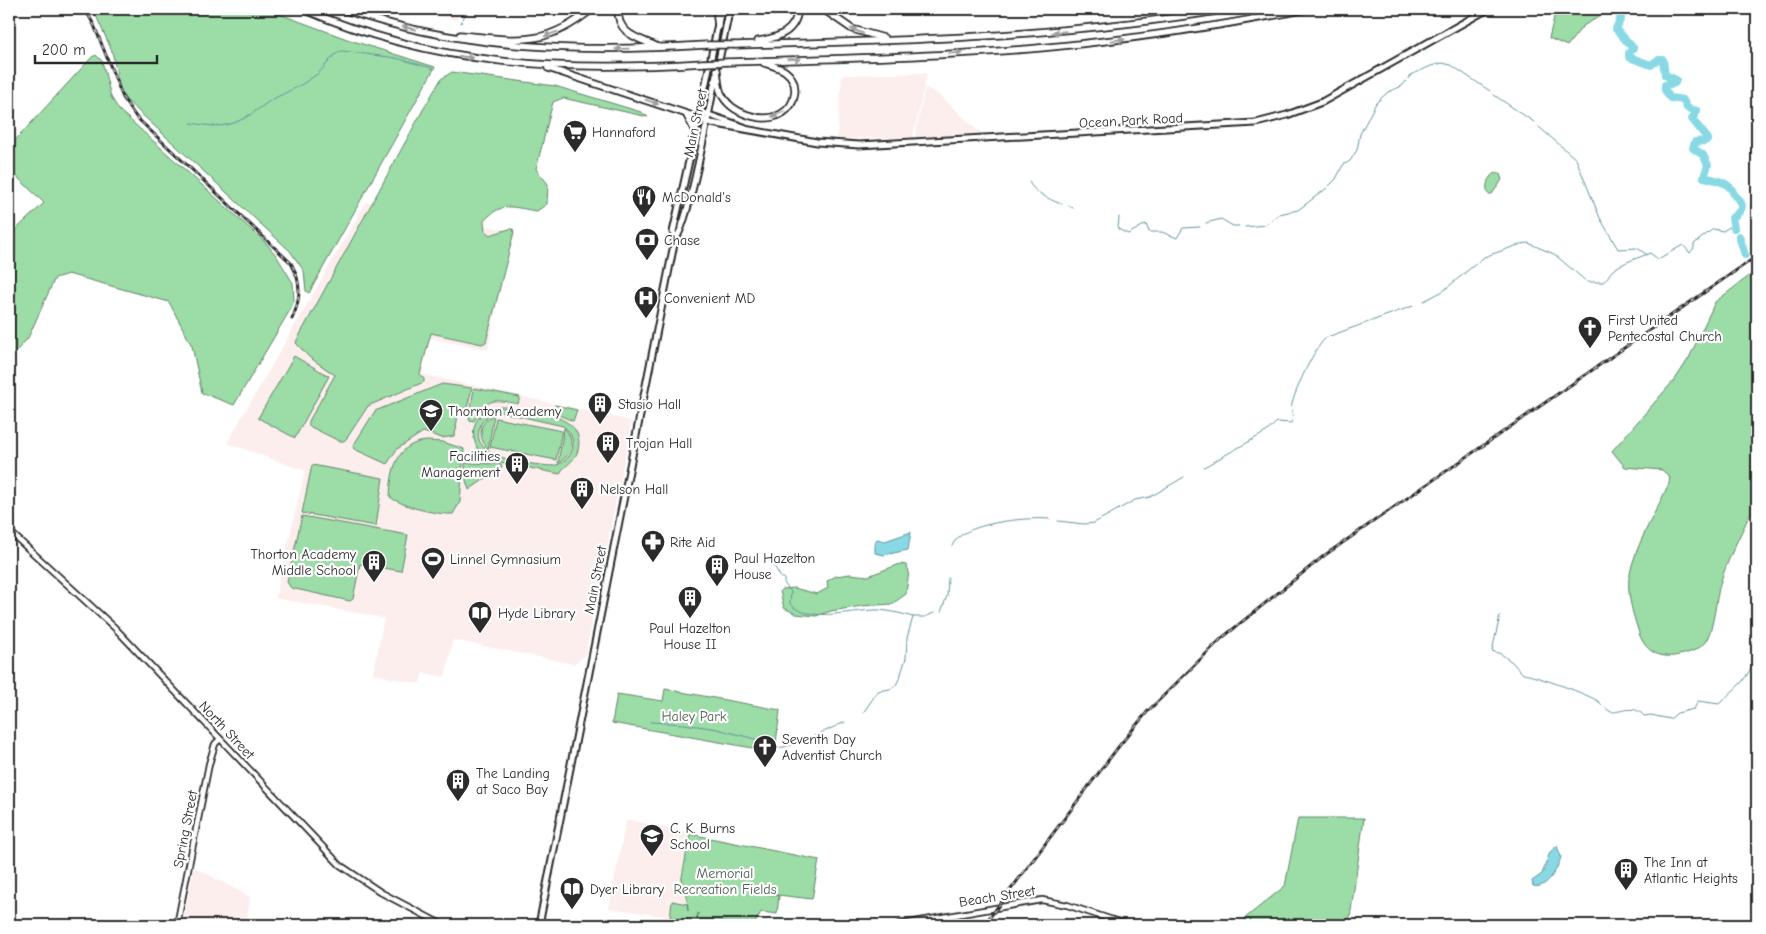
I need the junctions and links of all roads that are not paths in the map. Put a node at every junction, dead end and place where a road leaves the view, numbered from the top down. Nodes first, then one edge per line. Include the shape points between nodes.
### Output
1 (302, 9) edge
2 (342, 9) edge
3 (592, 9) edge
4 (618, 9) edge
5 (716, 9) edge
6 (721, 9) edge
7 (798, 9) edge
8 (823, 9) edge
9 (1229, 9) edge
10 (1307, 9) edge
11 (1488, 9) edge
12 (730, 11) edge
13 (718, 26) junction
14 (430, 32) junction
15 (896, 41) junction
16 (736, 45) junction
17 (660, 48) junction
18 (757, 61) junction
19 (539, 66) junction
20 (717, 70) junction
21 (686, 114) junction
22 (708, 114) junction
23 (700, 115) junction
24 (706, 121) junction
25 (749, 129) junction
26 (696, 133) junction
27 (674, 239) junction
28 (9, 531) edge
29 (220, 739) junction
30 (177, 925) edge
31 (443, 925) edge
32 (539, 925) edge
33 (897, 925) edge
34 (1128, 925) edge

1 -> 19 highway via 420,48
14 -> 2 highway
3 -> 14 highway via 566,28 539,38 512,40
4 - 17 highway via 619,22 626,32
5 - 13 highway
6 - 13 main road, Main Street
7 - 16 highway via 795,23 782,35
15 -> 8 highway via 852,29
9 -> 15 highway via 1086,29
18 -> 10 highway via 991,52 1078,44 1202,29
11 - 25 main road, Ocean Park Road via 1322,102 1256,123 872,145 817,142
12 - 20 main road, Main Street
13 - 23 main road, Main Street
17 -> 14 highway via 543,48 475,41
15 - 16 highway
16 - 17 highway, bridge
18 - 19 highway, bridge
18 -> 20 highway via 781,69 794,82 792,102 778,115 758,117 734,108 721,93
19 -> 21 highway
20 - 22 main road, Main Street
21 - 23 highway
21 - 26 highway
22 - 23 main road, Ocean Park Road
22 - 24 main road, Main Street
22 - 25 main road, Ocean Park Road
23 - 24 main road, Ocean Park Road
23 - 26 main road, Main Street
24 - 25 main road, Ocean Park Road
24 - 27 main road, Main Street via 686,212 679,236
26 - 27 main road, Main Street
27 - 32 main road, Main Street
28 - 29 main road, North Street via 115,628
29 - 30 main road, Spring Street via 215,744 209,764
29 - 31 main road, North Street via 340,865 376,890
33 - 34 main road, Beach Street via 1042,900

